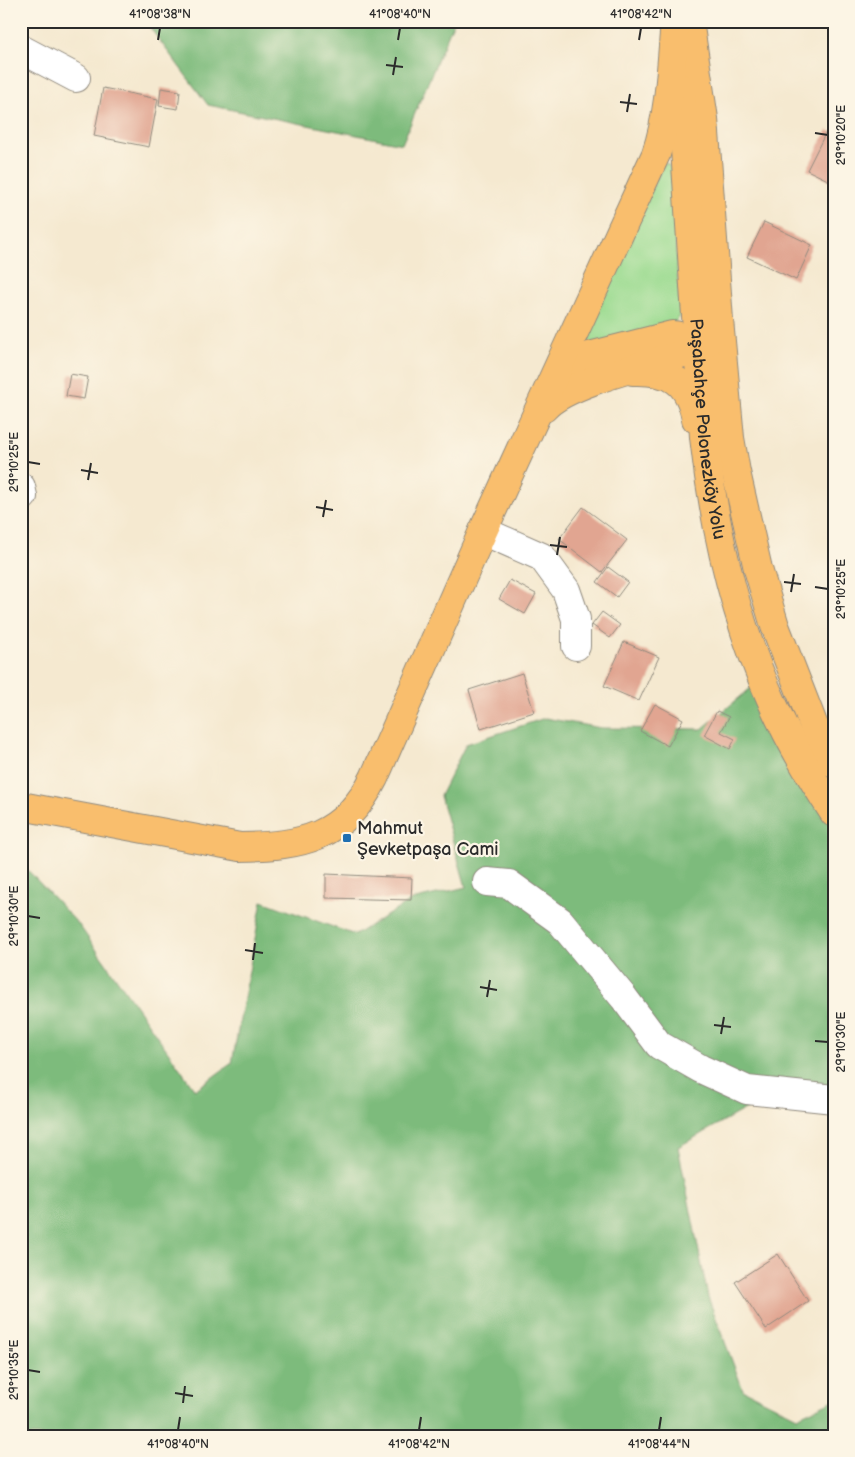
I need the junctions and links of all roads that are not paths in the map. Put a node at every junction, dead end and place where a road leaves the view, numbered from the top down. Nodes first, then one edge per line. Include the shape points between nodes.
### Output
1 (676, 21) edge
2 (689, 21) edge
3 (21, 48) edge
4 (76, 78) dead end
5 (719, 320) junction
6 (698, 348) junction
7 (622, 372) junction
8 (727, 394) junction
9 (533, 421) junction
10 (21, 487) edge
11 (710, 488) junction
12 (21, 498) edge
13 (483, 531) junction
14 (576, 646) dead end
15 (834, 763) edge
16 (21, 806) edge
17 (834, 813) edge
18 (487, 882) dead end
19 (834, 1099) edge

1 - 6 main road, Paşabahçe Polonezköy Yolu
1 - 9 main road via 663,133 656,154
2 - 5 main road, Paşabahçe Polonezköy Yolu via 704,120
3 - 4 street
5 - 6 main road via 714,336
5 - 8 main road, Paşabahçe Polonezköy Yolu
6 - 7 main road
6 - 8 main road via 720,374
6 - 9 main road via 690,340 672,335 589,356 564,371
6 - 11 main road, Paşabahçe Polonezköy Yolu
7 - 9 main road via 562,393 547,404
7 - 11 main road via 653,371 668,376 689,395
8 - 15 main road, Paşabahçe Polonezköy Yolu via 736,472 760,577 793,675 814,726
9 - 13 main road
10 - 12 street
11 - 17 main road, Paşabahçe Polonezköy Yolu via 731,582 758,667 791,740
13 - 14 street via 542,557 566,590 576,619
13 - 16 main road via 365,797 354,811 333,826 308,840 240,847
18 - 19 street via 509,884 560,921 659,1045 747,1090

